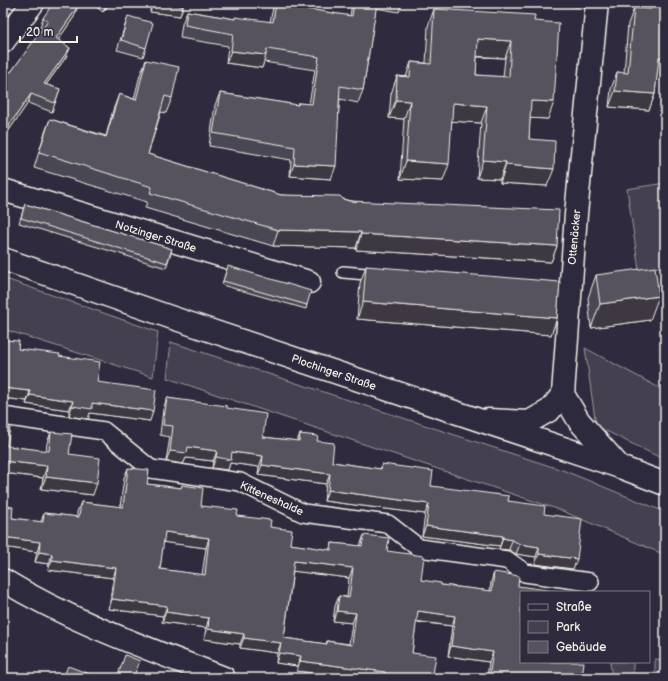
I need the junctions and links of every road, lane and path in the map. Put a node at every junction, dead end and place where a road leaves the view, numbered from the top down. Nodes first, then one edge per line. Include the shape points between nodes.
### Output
1 (33, 3) edge
2 (597, 3) edge
3 (3, 42) edge
4 (3, 190) edge
5 (3, 259) edge
6 (343, 272) dead end
7 (390, 275) edge
8 (309, 282) dead end
9 (563, 394) junction
10 (3, 416) edge
11 (477, 420) junction
12 (620, 467) junction
13 (665, 484) edge
14 (3, 580) edge
15 (590, 582) dead end
16 (224, 678) edge

1 - 3 street
2 - 9 street, Ottenäcker via 590,80 568,213
4 - 8 street, Notzinger Straße
5 - 11 street, Plochinger Straße via 170,318
6 - 7 lane
9 - 11 street via 550,410 529,422
9 - 12 street via 579,421
10 - 15 street, Kitteneshalde via 104,431 151,469 240,482 303,514 388,524 419,548 507,560 525,573
11 - 12 street, Plochinger Straße
12 - 13 street, Plochinger Straße
14 - 16 street via 27,595 94,627

